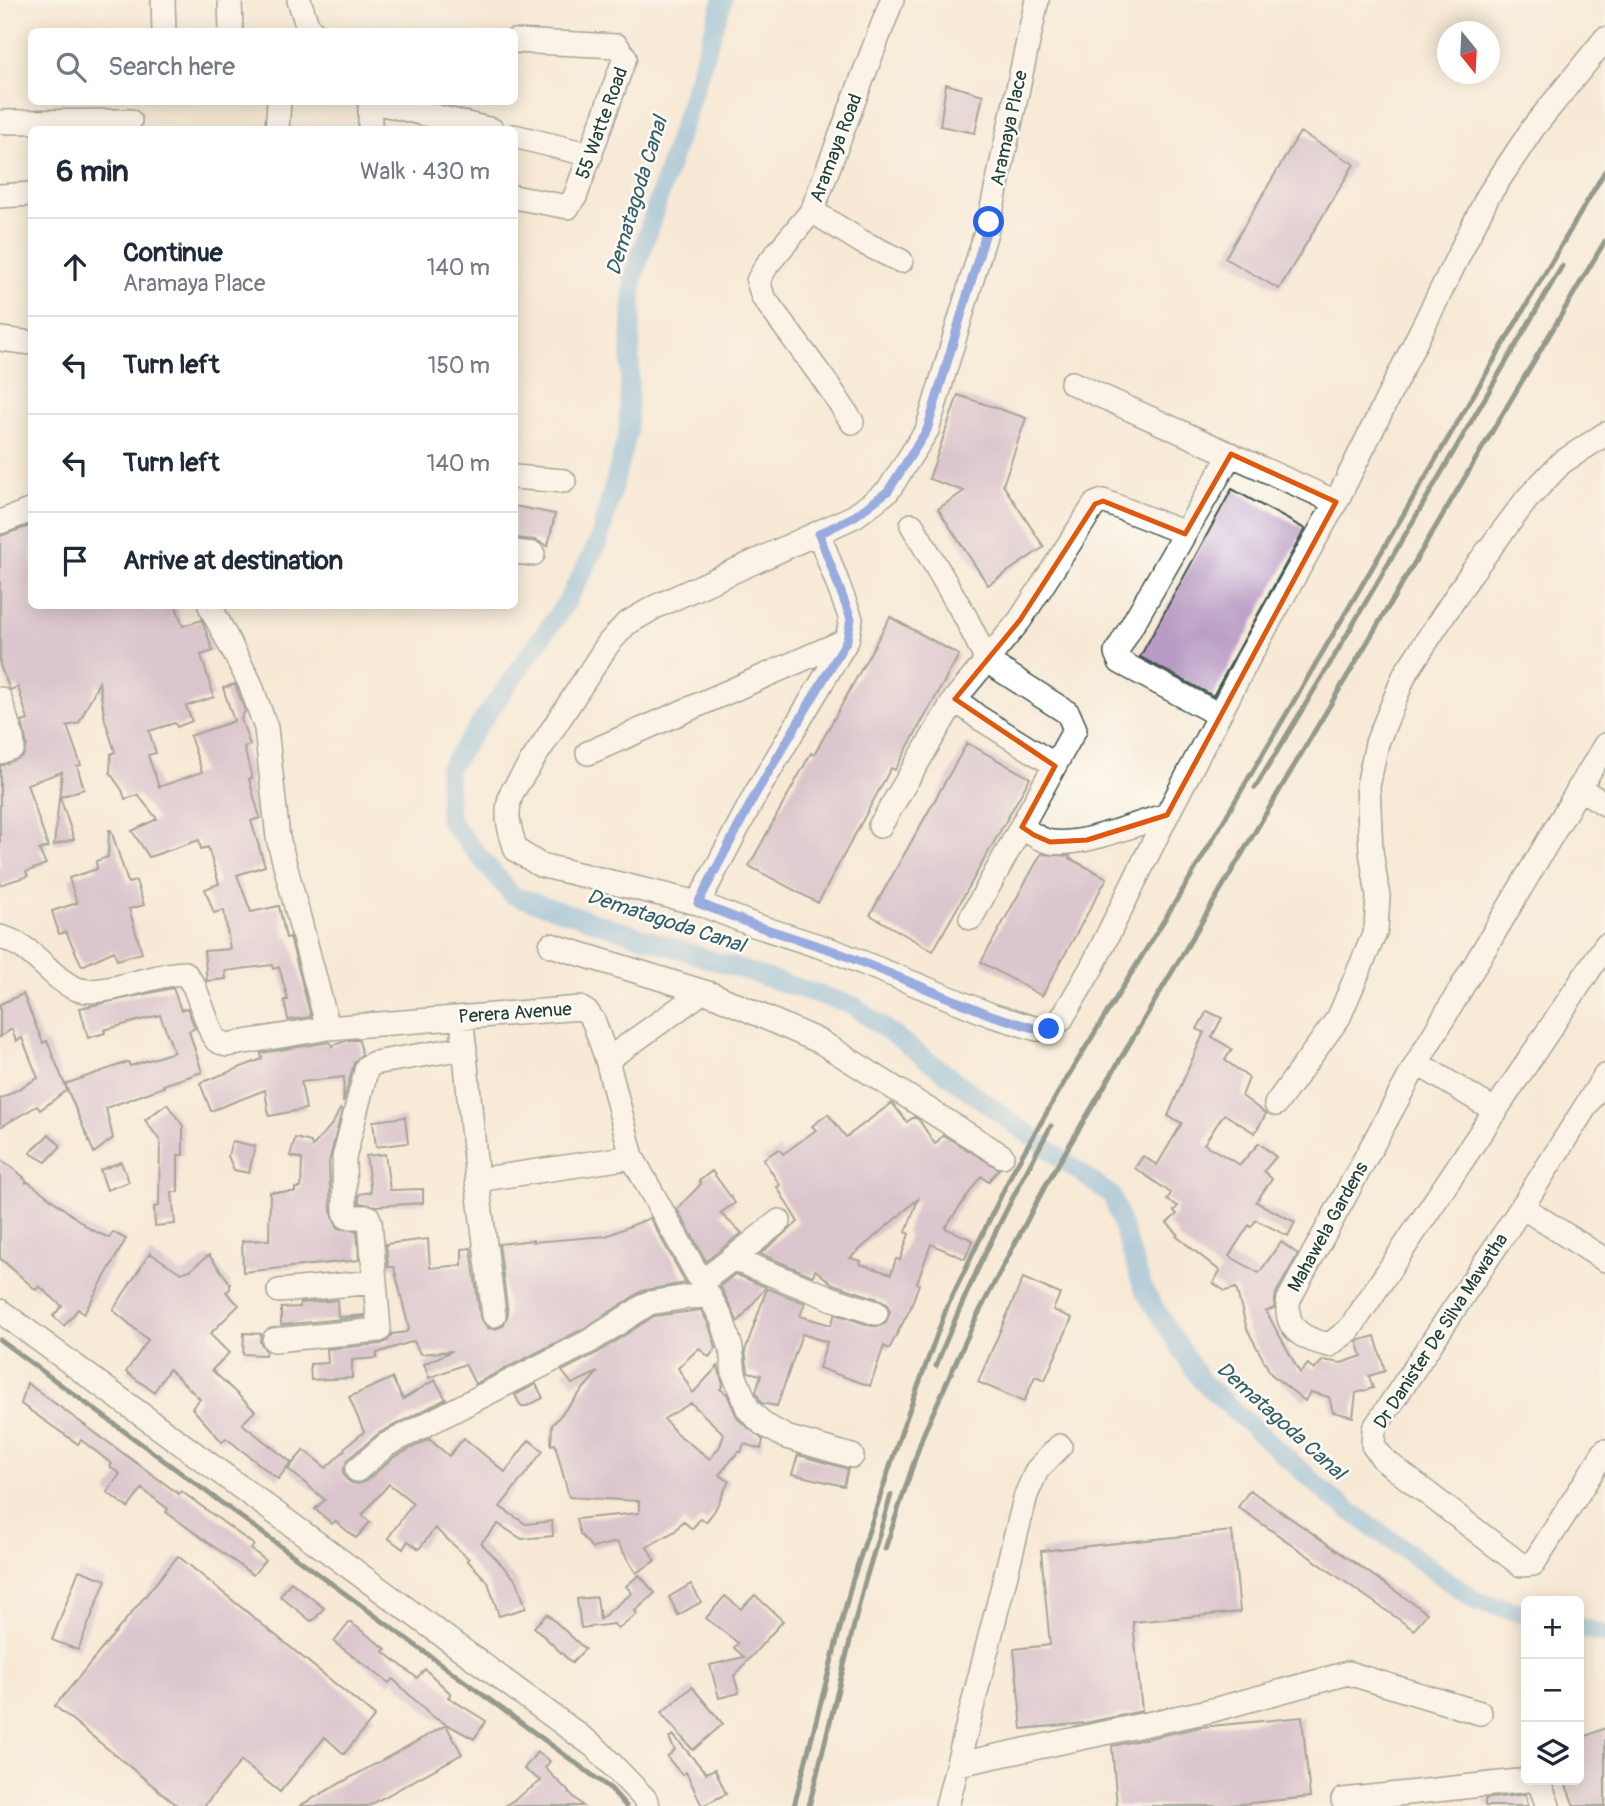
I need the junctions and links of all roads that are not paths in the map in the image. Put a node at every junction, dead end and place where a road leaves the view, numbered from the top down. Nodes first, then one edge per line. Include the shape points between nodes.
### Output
1 (163, 0) edge
2 (230, 0) edge
3 (299, 0) edge
4 (892, 0) edge
5 (1037, 0) edge
6 (164, 28) edge
7 (231, 28) edge
8 (308, 28) edge
9 (1605, 39) edge
10 (518, 41) edge
11 (278, 105) edge
12 (372, 105) edge
13 (385, 105) edge
14 (130, 121) dead end
15 (0, 122) edge
16 (278, 126) edge
17 (370, 126) edge
18 (475, 126) edge
19 (518, 137) edge
20 (591, 155) junction
21 (28, 194) edge
22 (0, 195) edge
23 (518, 198) edge
24 (812, 211) junction
25 (901, 261) dead end
26 (0, 339) edge
27 (28, 342) edge
28 (1072, 383) dead end
29 (852, 422) dead end
30 (1605, 434) edge
31 (1230, 454) junction
32 (518, 477) edge
33 (564, 481) dead end
34 (1336, 502) junction
35 (28, 512) edge
36 (0, 522) edge
37 (912, 526) dead end
38 (1185, 533) junction
39 (819, 534) junction
40 (211, 609) edge
41 (847, 640) junction
42 (987, 661) junction
43 (0, 699) edge
44 (956, 699) junction
45 (1219, 715) junction
46 (1605, 745) edge
47 (0, 752) edge
48 (588, 752) dead end
49 (1055, 765) junction
50 (1579, 788) junction
51 (1605, 804) edge
52 (1167, 815) junction
53 (880, 826) dead end
54 (1022, 827) junction
55 (698, 903) junction
56 (971, 918) dead end
57 (0, 937) edge
58 (551, 945) dead end
59 (1605, 946) edge
60 (701, 993) junction
61 (461, 1018) junction
62 (328, 1028) junction
63 (465, 1048) junction
64 (607, 1060) junction
65 (1417, 1063) junction
66 (1605, 1076) edge
67 (1276, 1104) dead end
68 (1496, 1111) junction
69 (1002, 1156) dead end
70 (632, 1157) junction
71 (477, 1180) junction
72 (1522, 1207) junction
73 (779, 1221) dead end
74 (734, 1259) junction
75 (1605, 1260) edge
76 (374, 1282) junction
77 (705, 1289) junction
78 (279, 1291) dead end
79 (0, 1311) edge
80 (876, 1313) dead end
81 (494, 1315) dead end
82 (274, 1340) dead end
83 (1060, 1446) dead end
84 (1605, 1451) edge
85 (852, 1456) dead end
86 (358, 1470) dead end
87 (1480, 1713) dead end
88 (959, 1764) junction
89 (1521, 1781) edge
90 (1540, 1785) edge
91 (1343, 1800) dead end
92 (648, 1806) edge
93 (947, 1806) edge
94 (1548, 1806) edge

1 - 6 street
2 - 7 street
3 - 8 street
4 - 24 street, Aramaya Road
5 - 39 street, Aramaya Place via 989,222 927,430 888,491 855,516
9 - 34 street via 1533,128 1488,196
10 - 20 street, 55 Watte Road via 617,46 625,57
11 - 16 street
12 - 17 street
13 - 18 street
14 - 15 street
19 - 20 street
20 - 23 street, 55 Watte Road via 568,206
21 - 22 street
24 - 25 street
24 - 29 street, Aramaya Road via 758,281 763,297
26 - 27 street
28 - 31 street
30 - 67 street via 1561,463 1527,499 1405,674 1377,743 1368,786 1378,896 1376,930 1339,1017
31 - 34 street
31 - 38 street
32 - 33 street
34 - 45 street
35 - 36 street
37 - 42 street
38 - 42 street via 1103,501 1095,503 1020,620
38 - 45 street via 1116,653 1120,662
39 - 41 street via 851,619
39 - 55 street, Aramaya Place via 654,607 626,624 608,644 507,806 516,850 540,865
40 - 62 street via 250,683 266,728 278,838
41 - 48 street
41 - 55 street via 755,795
42 - 44 street
42 - 49 street via 1073,720 1075,729
43 - 47 street via 13,747
44 - 49 street
44 - 53 street
45 - 52 street
46 - 50 street, Mahawela Gardens
49 - 54 street
50 - 51 street
50 - 65 street, Mahawela Gardens
52 - 54 street via 1087,840 1050,842
52 - 55 street, Aramaya Place via 1092,967 1061,1020 1049,1029 991,1015 834,951
54 - 56 street
57 - 62 street, Perera Avenue via 23,947 77,989 100,991 167,973 185,973 212,1034 228,1045
58 - 60 street
59 - 68 street, Mahawela Gardens
60 - 64 street
60 - 69 street via 821,1042
61 - 62 street, Perera Avenue
61 - 63 street
61 - 64 street, Perera Avenue via 580,1008 594,1022
63 - 71 street
63 - 76 street via 367,1067 344,1158 345,1211 347,1216 368,1217
64 - 70 street, Perera Avenue
65 - 68 street
65 - 68 street, Mahawela Gardens via 1289,1299 1286,1312 1295,1330 1310,1340 1329,1345 1349,1330
66 - 72 street, Dr Danister De Silva Mawatha
70 - 71 street
70 - 77 street, Perera Avenue
71 - 81 street
72 - 75 street
72 - 84 street, Dr Danister De Silva Mawatha via 1374,1429 1373,1445 1384,1460 1521,1565 1533,1564
73 - 74 street
74 - 77 street
74 - 80 street
76 - 78 street
76 - 82 street via 379,1330
77 - 85 street, Perera Avenue via 722,1319 734,1374 748,1409 786,1437
77 - 86 street via 649,1303 590,1341 386,1446
79 - 92 street via 595,1747
83 - 88 street via 1037,1470 1026,1495
87 - 88 street via 1348,1673 1213,1710
88 - 93 street
89 - 91 street
90 - 94 street

